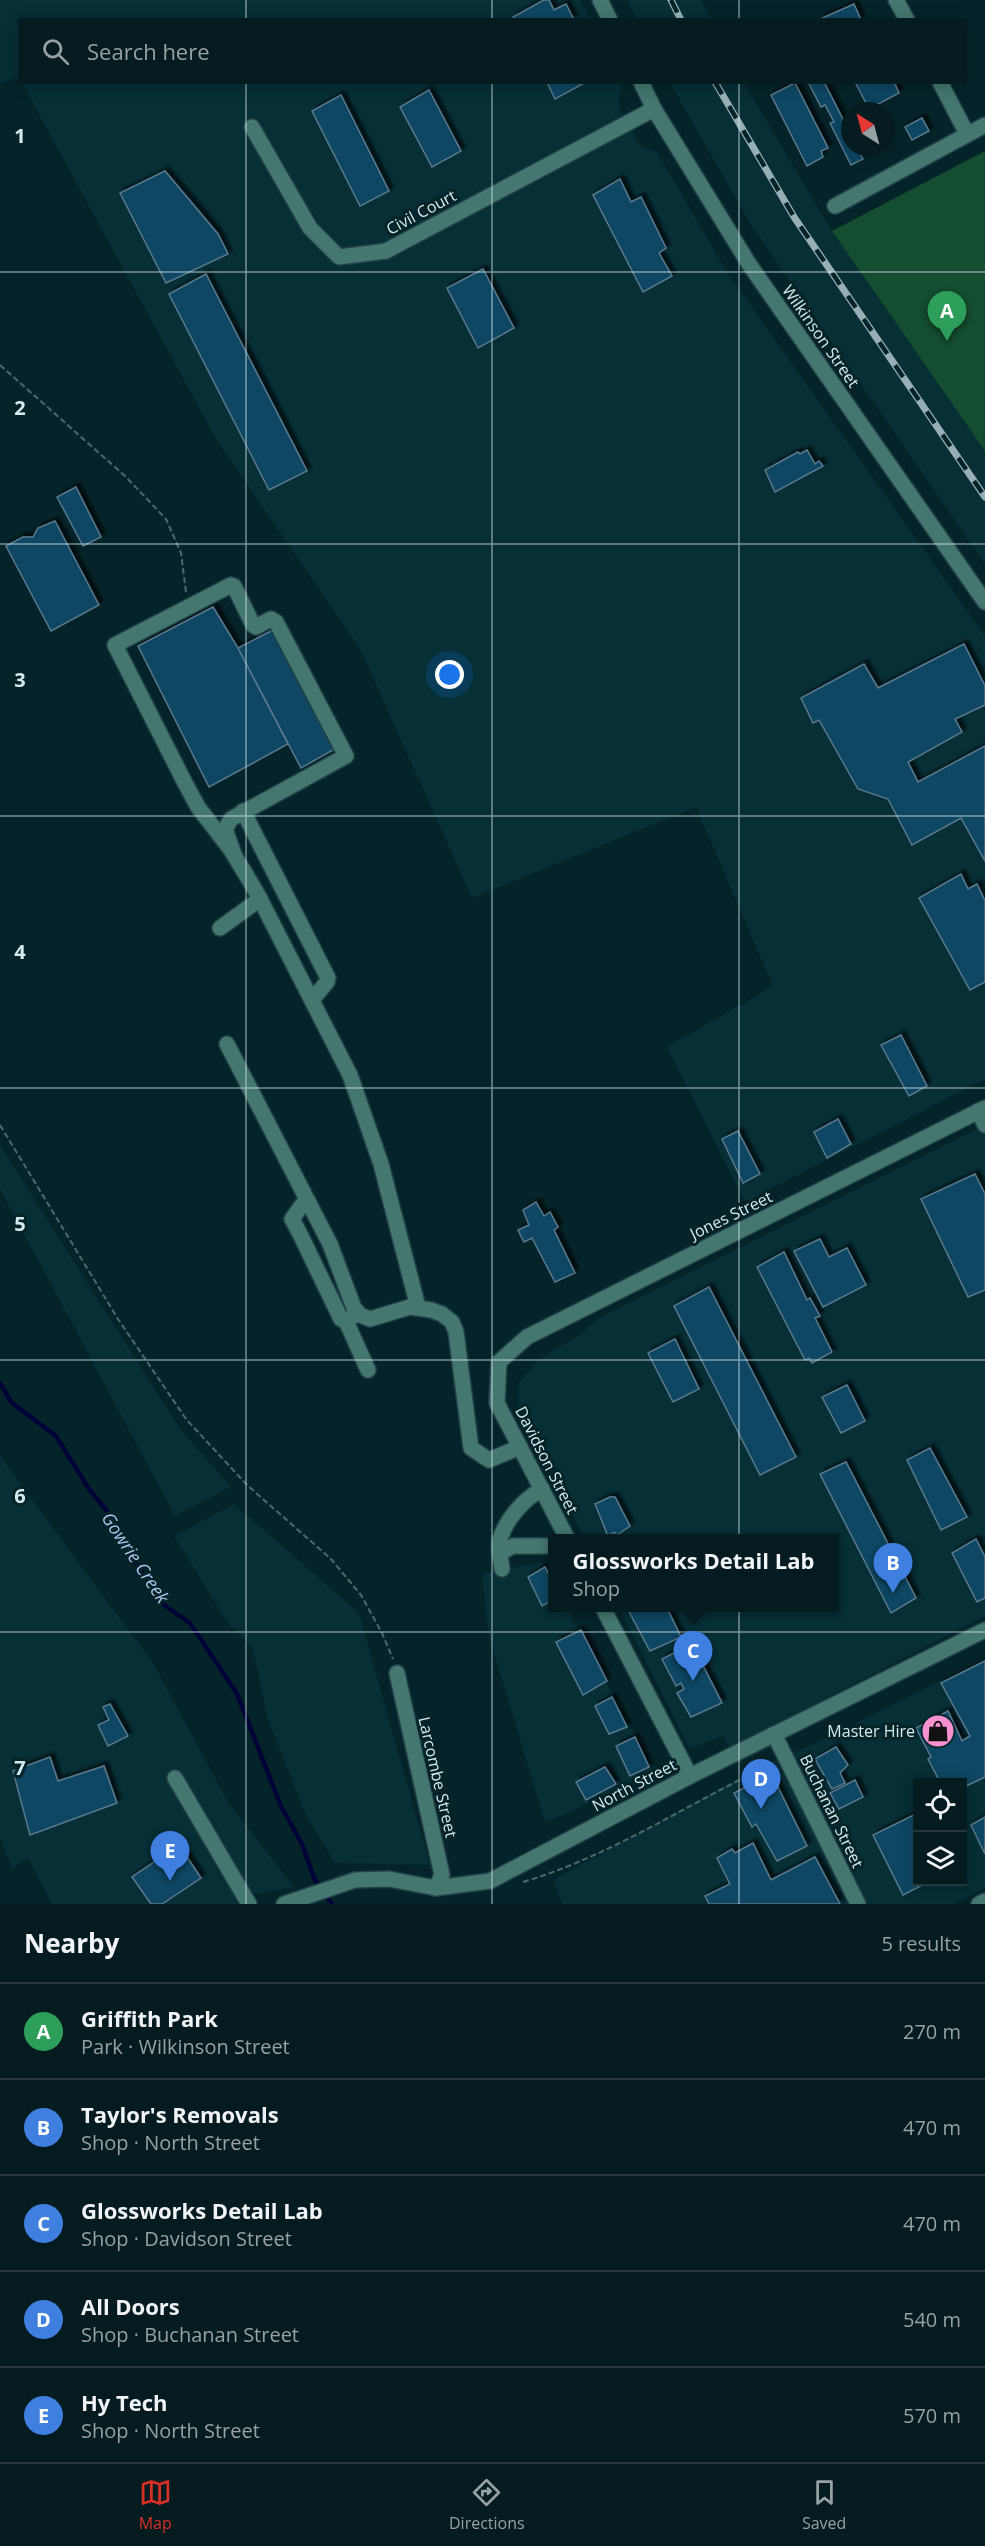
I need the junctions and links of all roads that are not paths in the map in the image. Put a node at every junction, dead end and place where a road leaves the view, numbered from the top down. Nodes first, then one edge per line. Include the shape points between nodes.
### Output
1 (600, 0) edge
2 (896, 0) edge
3 (609, 18) edge
4 (906, 18) edge
5 (642, 84) edge
6 (941, 84) edge
7 (654, 109) junction
8 (985, 125) edge
9 (252, 127) dead end
10 (967, 134) junction
11 (835, 206) dead end
12 (985, 602) edge
13 (243, 811) junction
14 (235, 857) junction
15 (260, 899) junction
16 (220, 928) dead end
17 (312, 1000) junction
18 (227, 1044) dead end
19 (983, 1115) edge
20 (308, 1201) junction
21 (418, 1307) junction
22 (352, 1317) junction
23 (499, 1362) joint
24 (368, 1370) dead end
25 (520, 1447) junction
26 (542, 1489) junction
27 (564, 1534) edge
28 (548, 1546) edge
29 (605, 1612) edge
30 (985, 1630) edge
31 (397, 1673) road end
32 (774, 1734) junction
33 (690, 1776) junction
34 (175, 1778) dead end
35 (436, 1888) junction
36 (985, 1901) edge
37 (249, 1904) edge
38 (284, 1904) edge
39 (858, 1904) edge
40 (979, 1904) edge

1 - 3 street
2 - 4 street
5 - 7 street, Wilkinson Street
6 - 10 street
7 - 9 street, Civil Court via 386,252 339,257 310,228
7 - 12 street, Wilkinson Street via 749,264
8 - 10 street
10 - 11 street
13 - 14 street via 226,823
13 - 14 street via 346,756 274,619 256,627 231,585 115,645 198,807
13 - 17 street via 328,978
14 - 15 street
15 - 16 street
15 - 17 street
17 - 21 street via 350,1075 372,1134
18 - 20 street
19 - 23 street, Jones Street via 526,1336
20 - 22 street via 330,1244 354,1308
20 - 22 street via 292,1219 337,1313 341,1319
21 - 22 street via 370,1319
21 - 25 street via 442,1314 456,1332 471,1448 489,1460
22 - 24 street
23 - 25 street, Davidson Street via 497,1403
25 - 26 street, Davidson Street
26 - 27 street, Davidson Street
26 - 28 street via 521,1506 507,1525 499,1541 501,1561 513,1546
29 - 33 street
30 - 32 street, North Street
31 - 35 street, Larcombe Street via 442,1875
32 - 33 street, North Street
32 - 39 street, Buchanan Street
33 - 35 street, North Street via 490,1881
34 - 37 street
35 - 38 street, North Street via 389,1879 355,1880
36 - 40 street

